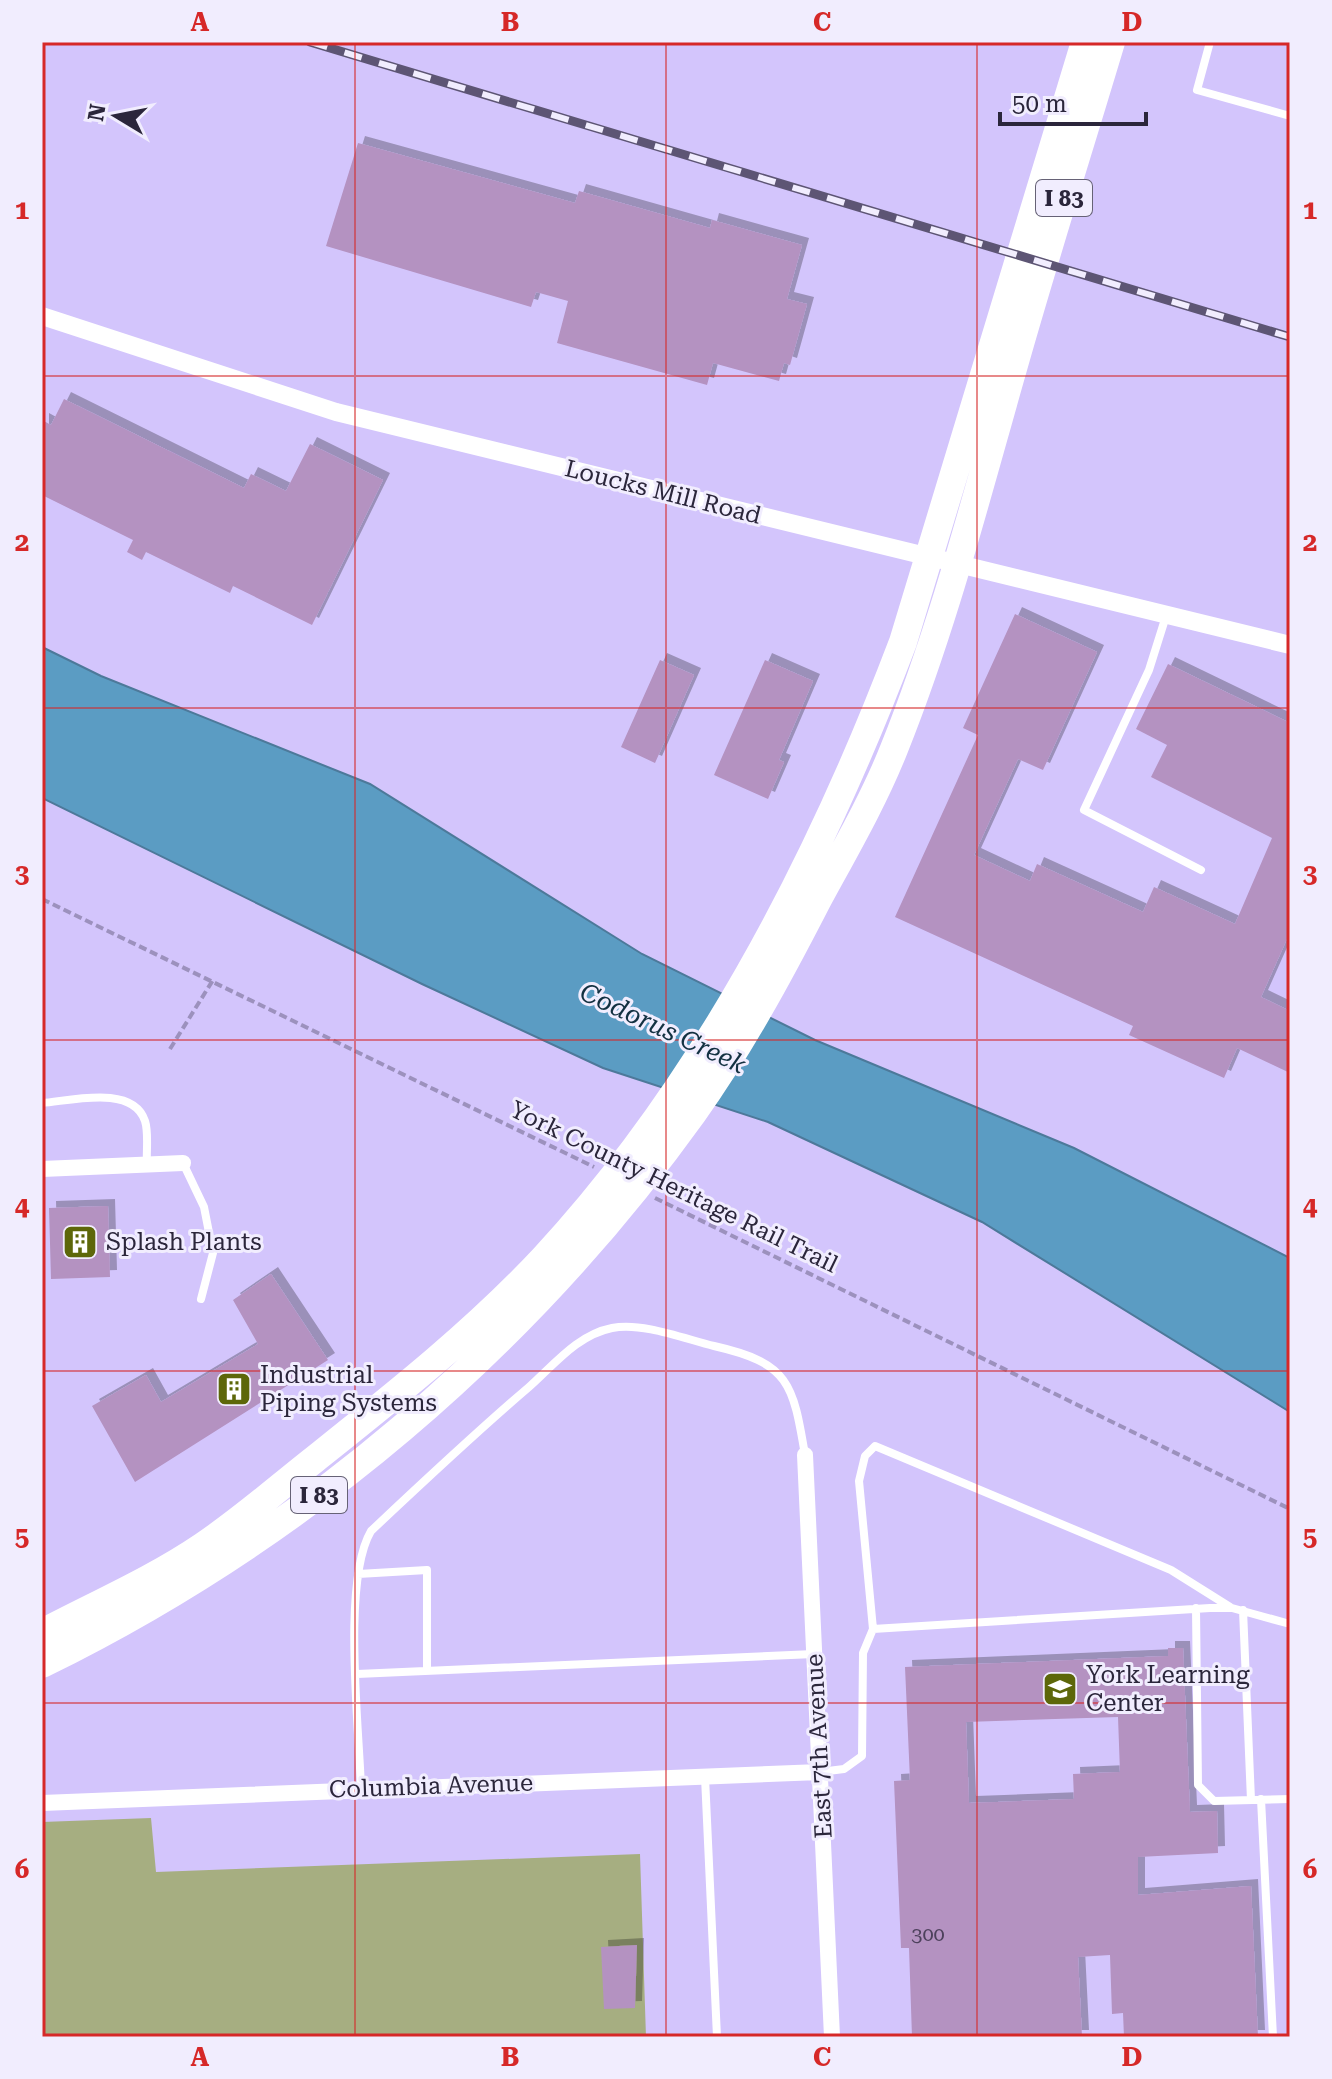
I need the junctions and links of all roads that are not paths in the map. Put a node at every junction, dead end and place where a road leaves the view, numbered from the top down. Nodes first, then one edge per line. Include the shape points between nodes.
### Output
1 (1085, 42) edge
2 (1111, 42) edge
3 (1210, 42) edge
4 (1290, 116) edge
5 (42, 316) edge
6 (1166, 616) junction
7 (1290, 645) edge
8 (916, 646) junction
9 (1201, 870) dead end
10 (42, 1103) edge
11 (183, 1163) joint
12 (147, 1165) junction
13 (42, 1169) edge
14 (552, 1268) junction
15 (201, 1299) dead end
16 (805, 1455) joint
17 (358, 1574) junction
18 (1196, 1608) junction
19 (1232, 1608) junction
20 (1243, 1610) junction
21 (1290, 1624) edge
22 (873, 1629) junction
23 (42, 1633) edge
24 (814, 1654) junction
25 (42, 1664) edge
26 (427, 1670) junction
27 (357, 1674) junction
28 (820, 1772) junction
29 (705, 1776) junction
30 (361, 1788) junction
31 (1290, 1799) edge
32 (1256, 1800) junction
33 (42, 1803) edge
34 (717, 2037) edge
35 (832, 2037) edge
36 (1273, 2037) edge

1 - 8 highway, I 83 via 956,464
2 - 8 highway, I 83 via 981,482
3 - 4 lane via 1197,90
5 - 6 street, Loucks Mill Road via 336,412
6 - 7 street, Loucks Mill Road
6 - 9 lane via 1149,670 1084,810
8 - 14 highway, I 83 via 893,753 826,856 774,985 695,1111
10 - 12 lane via 122,1100 138,1109 145,1121
11 - 12 street
11 - 15 lane via 204,1207 213,1253
12 - 13 street
14 - 23 highway, I 83 via 201,1547
14 - 25 highway, I 83 via 443,1393 351,1472 200,1576
16 - 17 lane via 797,1406 784,1378 763,1359 643,1330 613,1328 574,1345 371,1531
16 - 24 street, East 7th Avenue
17 - 26 lane via 427,1570
17 - 27 lane
18 - 19 lane
18 - 22 lane
18 - 32 lane via 1198,1785 1214,1801
19 - 20 lane
19 - 22 lane via 1171,1570 875,1446 865,1456 859,1481
20 - 21 lane
20 - 32 lane
22 - 28 lane via 863,1653 862,1756 844,1769
24 - 26 lane
24 - 28 street, East 7th Avenue
26 - 27 lane
27 - 30 lane
28 - 29 street, Columbia Avenue
28 - 35 street, East 7th Avenue
29 - 30 street, Columbia Avenue
29 - 34 lane
30 - 33 street, Columbia Avenue
31 - 32 lane
32 - 36 lane

